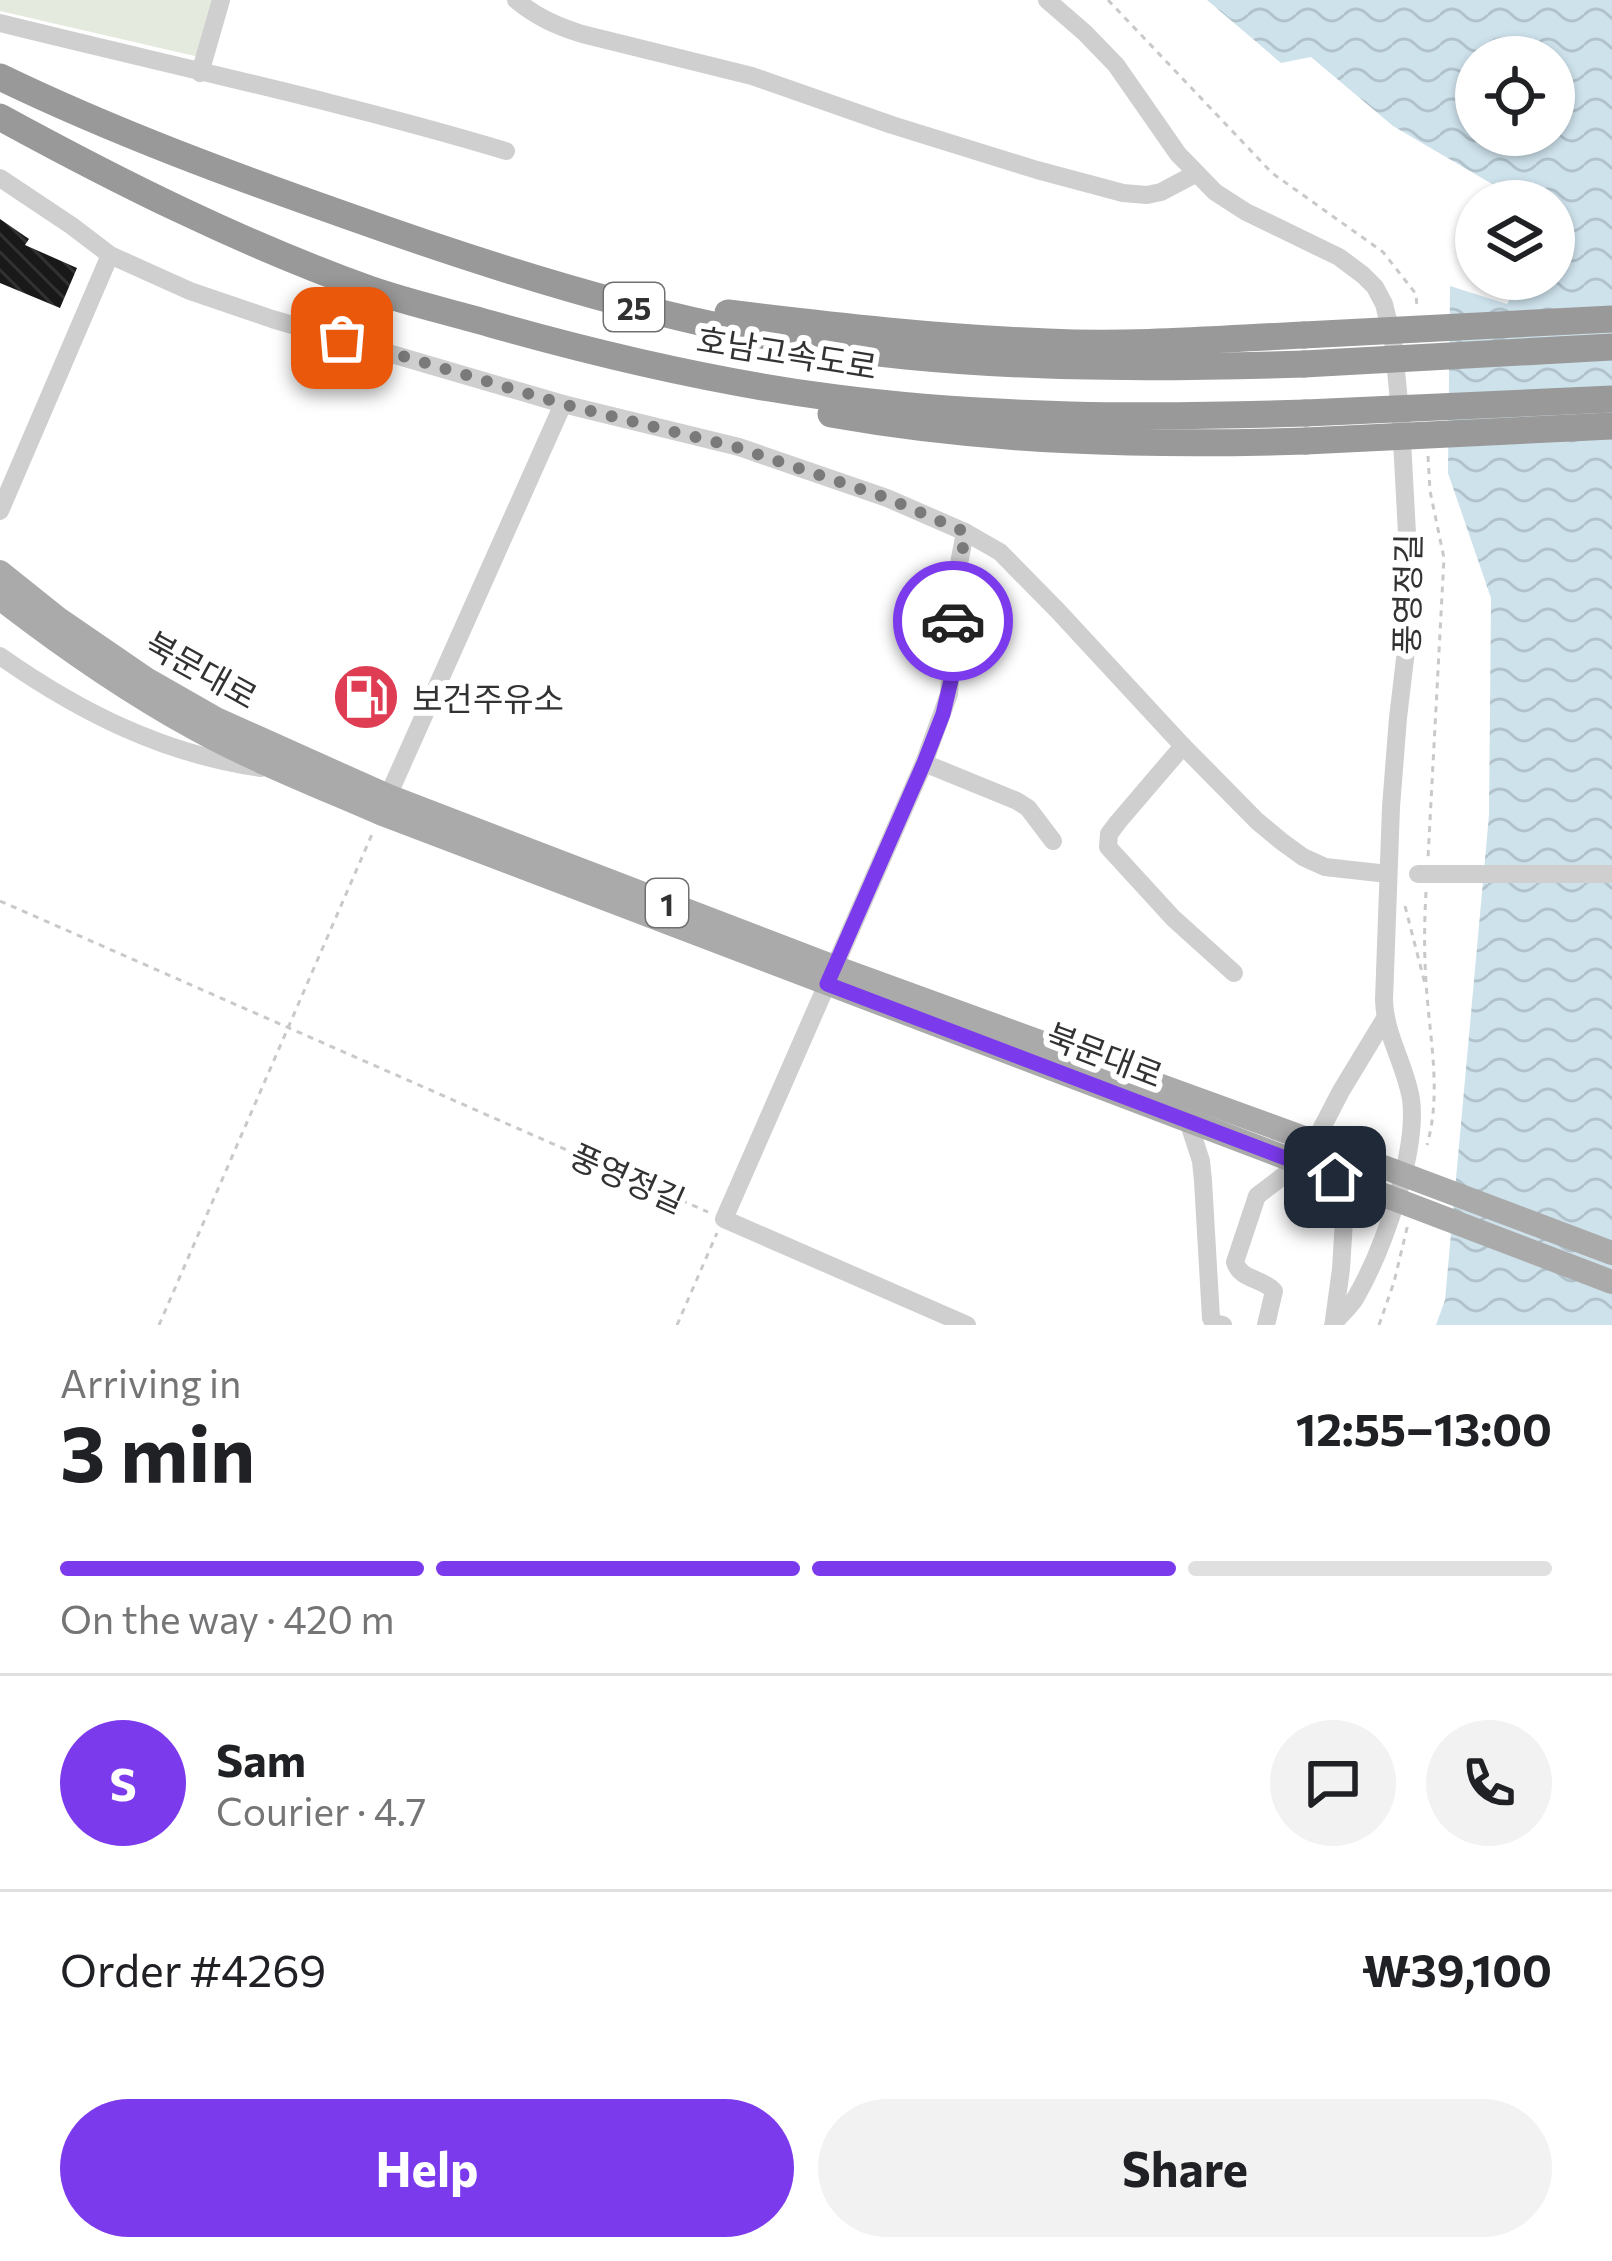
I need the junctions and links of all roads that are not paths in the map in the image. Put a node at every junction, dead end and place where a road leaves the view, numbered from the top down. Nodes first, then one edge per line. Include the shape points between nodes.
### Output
1 (221, 0) edge
2 (516, 0) edge
3 (1046, 0) edge
4 (0, 22) edge
5 (0, 62) edge
6 (200, 74) junction
7 (0, 77) edge
8 (0, 117) edge
9 (506, 151) dead end
10 (1195, 174) junction
11 (0, 178) edge
12 (110, 255) junction
13 (1612, 319) edge
14 (1612, 347) edge
15 (1612, 399) edge
16 (563, 404) junction
17 (1612, 426) edge
18 (1306, 427) junction
19 (0, 512) edge
20 (965, 532) junction
21 (0, 572) edge
22 (0, 598) edge
23 (0, 656) edge
24 (1183, 746) junction
25 (924, 763) junction
26 (283, 772) junction
27 (384, 805) junction
28 (1053, 841) dead end
29 (1412, 872) junction
30 (1612, 874) edge
31 (1234, 973) dead end
32 (831, 975) junction
33 (1384, 1020) junction
34 (1188, 1121) junction
35 (1307, 1153) junction
36 (1365, 1174) junction
37 (1335, 1177) junction
38 (1612, 1253) edge
39 (1612, 1282) edge
40 (1333, 1323) edge
41 (967, 1325) edge
42 (1223, 1325) edge
43 (1266, 1325) edge

1 - 6 street
2 - 10 street via 582,34 752,76 1123,193 1161,192
3 - 10 street, 풍영정길 via 1116,65
4 - 6 street
5 - 13 highway, bridge via 368,208 730,314 1052,342
6 - 9 street
7 - 14 highway, 호남고속도로 / 25, bridge via 151,144 367,223 540,281 763,336 904,356 1136,369
8 - 18 highway, 호남고속도로 / 25 via 216,227 370,290 590,352 836,398
10 - 29 street, 풍영정길 via 1246,212 1340,257 1384,304 1401,422 1411,608 1398,718
11 - 12 street
12 - 16 street via 230,305
12 - 19 street
15 - 18 highway, 호남고속도로 / 25, bridge
16 - 20 street via 739,448
16 - 27 street
17 - 18 highway, bridge
20 - 24 street via 1015,567
20 - 25 street via 950,694
21 - 27 main road, 북문대로 / 1 via 146,680
22 - 26 main road, 북문대로 / 1 via 126,689
23 - 26 street via 95,716 172,749
24 - 29 street via 1303,857
24 - 31 street via 1109,834 1108,847
25 - 28 street via 1017,801
25 - 32 street
26 - 27 main road, 북문대로 / 1
27 - 32 main road, 북문대로 / 1
29 - 30 street, bridge
29 - 33 street, 풍영정길
32 - 34 main road, 북문대로 / 1
32 - 35 main road, 북문대로 / 1
32 - 41 street, 풍영정길 via 724,1219
33 - 35 street
33 - 40 street, 풍영정길 via 1407,1077 1410,1148 1367,1275
34 - 35 main road, 북문대로 / 1
34 - 42 street via 1201,1161 1211,1318
35 - 36 main road, 북문대로 / 1
35 - 37 main road, 북문대로 / 1
35 - 43 street via 1257,1196 1235,1262 1274,1291
36 - 37 main road, 북문대로 / 1
36 - 38 main road, 1, bridge
36 - 39 main road, 1, bridge
37 - 40 street via 1344,1220

